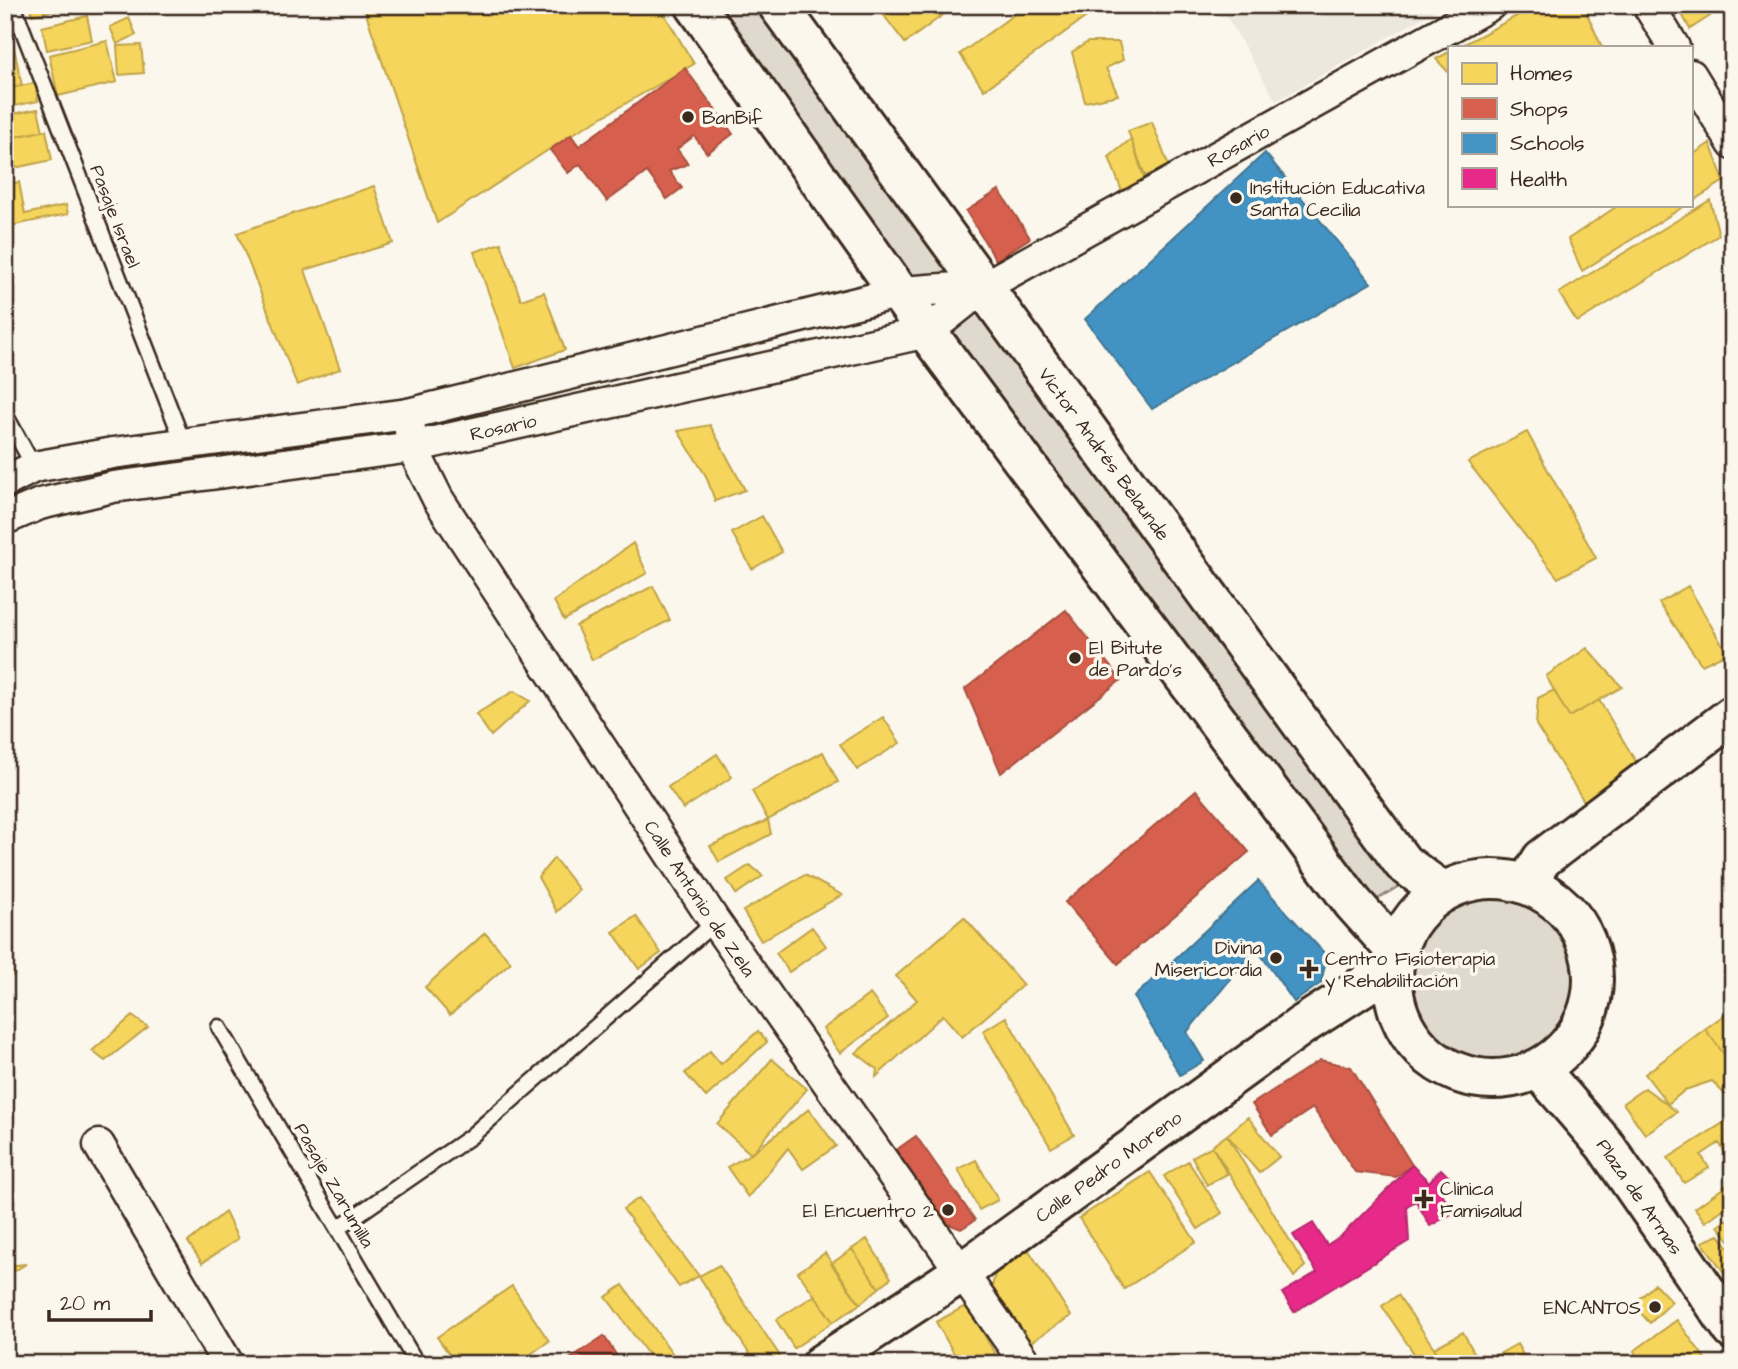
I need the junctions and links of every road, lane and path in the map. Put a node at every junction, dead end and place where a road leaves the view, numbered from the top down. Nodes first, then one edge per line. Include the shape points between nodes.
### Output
1 (13, 5) edge
2 (695, 5) edge
3 (778, 5) edge
4 (1490, 5) edge
5 (1648, 5) edge
6 (1673, 46) edge
7 (1692, 77) edge
8 (1733, 144) edge
9 (985, 286) junction
10 (901, 292) junction
11 (927, 332) junction
12 (5, 414) edge
13 (408, 415) junction
14 (184, 442) junction
15 (412, 447) junction
16 (34, 467) junction
17 (5, 482) edge
18 (5, 519) edge
19 (1733, 715) edge
20 (1527, 883) junction
21 (1443, 892) junction
22 (715, 922) junction
23 (1395, 959) junction
24 (219, 1027) dead end
25 (1539, 1069) junction
26 (99, 1145) dead end
27 (338, 1228) junction
28 (962, 1272) junction
29 (1733, 1329) edge
30 (228, 1364) edge
31 (417, 1364) edge
32 (822, 1364) edge
33 (1026, 1364) edge

1 - 14 lane, Pasaje Israel
2 - 10 main road
3 - 9 main road, Víctor Andrés Belaunde
4 - 9 street, Rosario
5 - 6 street
7 - 8 street
9 - 10 street, Rosario
9 - 11 street, Rosario
9 - 21 main road, Víctor Andrés Belaunde via 1403,863
10 - 11 main road
10 - 13 street, Rosario
11 - 15 street, Rosario
11 - 23 main road
12 - 16 lane
13 - 14 street, Rosario
13 - 15 street, Calle Antonio de Zela
14 - 16 street, Rosario
15 - 18 street, Rosario via 113,487 40,504
15 - 22 street, Calle Antonio de Zela via 438,499
16 - 17 street, Rosario
19 - 20 main road via 1542,859
20 - 21 main road via 1499,878 1470,881
20 - 25 main road via 1556,900 1579,925 1592,956 1594,989 1585,1021 1566,1049
21 - 23 main road via 1422,907 1407,928
22 - 27 lane via 470,1137
22 - 28 street, Calle Antonio de Zela
23 - 25 main road via 1394,998 1404,1028 1432,1058 1449,1070 1478,1079 1510,1079
23 - 28 main road, Calle Pedro Moreno
24 - 27 lane, Pasaje Zarumilla
25 - 29 main road, Plaza de Armas via 1604,1143
26 - 30 street
27 - 31 lane, Pasaje Zarumilla
28 - 32 main road, Calle Pedro Moreno
28 - 33 street, Calle Antonio de Zela

